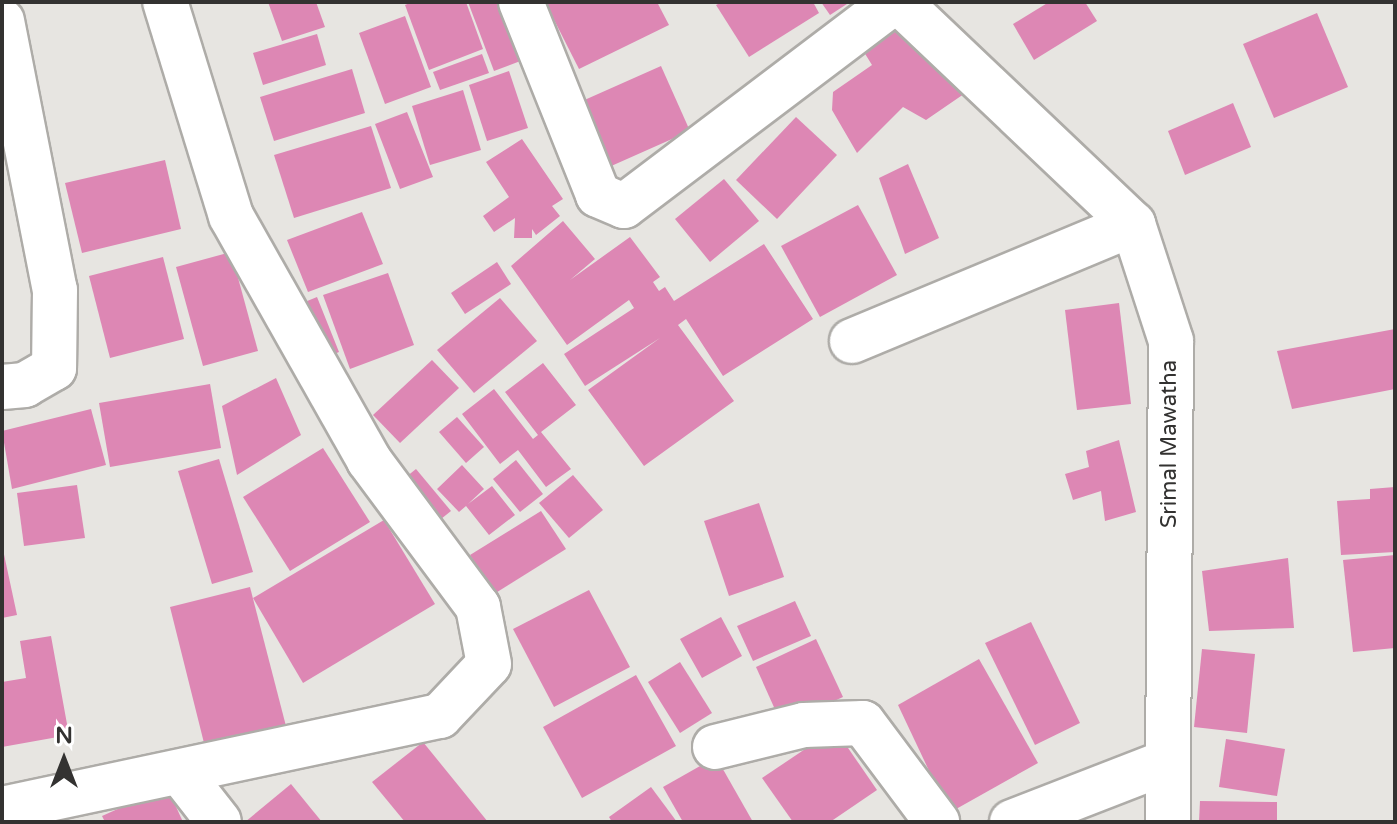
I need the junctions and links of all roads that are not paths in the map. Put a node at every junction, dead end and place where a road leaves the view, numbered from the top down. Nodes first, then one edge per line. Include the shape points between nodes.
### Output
1 (165, 2) edge
2 (521, 2) edge
3 (897, 2) edge
4 (2, 21) edge
5 (1133, 224) junction
6 (852, 341) dead end
7 (2, 387) edge
8 (715, 747) dead end
9 (1167, 762) junction
10 (180, 772) junction
11 (2, 809) edge
12 (219, 822) edge
13 (937, 822) edge
14 (1012, 822) edge
15 (1168, 822) edge

1 - 10 street via 231,216 369,460 478,607 489,664 440,716
2 - 3 street via 598,195 624,206
3 - 5 street, Srimal Mawatha
4 - 7 street via 55,290 54,368 25,385
5 - 6 street
5 - 9 street, Srimal Mawatha via 1171,341
8 - 13 street via 804,725 863,723
9 - 14 street
9 - 15 street, Srimal Mawatha
10 - 11 street
10 - 12 street

